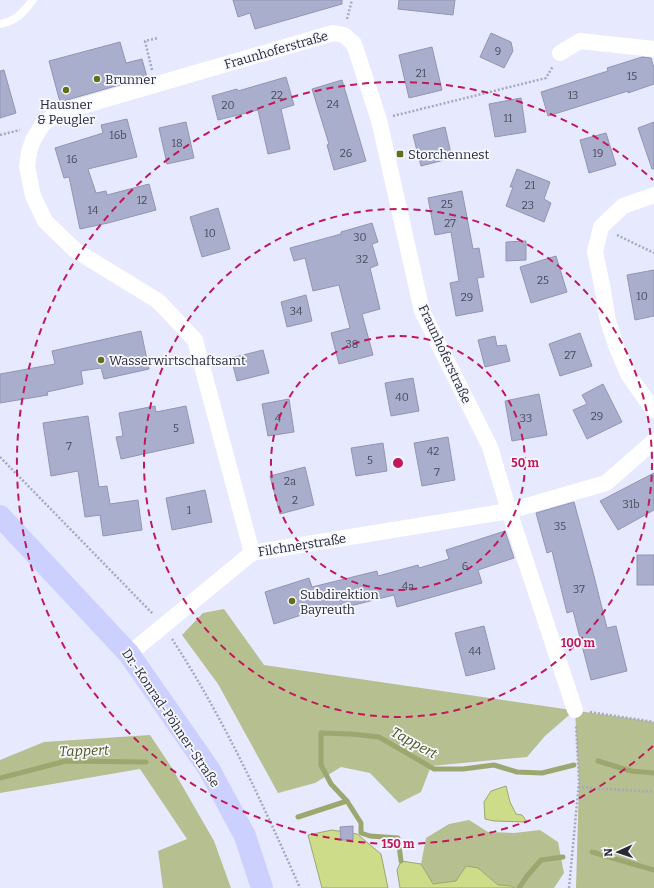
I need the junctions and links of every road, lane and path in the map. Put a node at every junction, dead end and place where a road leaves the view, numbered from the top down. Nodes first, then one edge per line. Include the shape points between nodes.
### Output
1 (33, 0) edge
2 (0, 24) edge
3 (158, 38) dead end
4 (654, 49) edge
5 (560, 53) joint
6 (152, 72) dead end
7 (379, 120) junction
8 (654, 195) edge
9 (601, 226) junction
10 (654, 253) edge
11 (654, 410) edge
12 (654, 441) edge
13 (0, 457) edge
14 (509, 511) junction
15 (0, 516) edge
16 (252, 553) junction
17 (164, 625) junction
18 (129, 654) junction
19 (575, 710) junction
20 (654, 722) edge
21 (578, 787) junction
22 (654, 792) edge
23 (262, 888) edge
24 (300, 888) edge
25 (569, 888) edge

1 - 2 lane via 20,16
3 - 6 path via 144,41
4 - 5 street via 580,41
5 - 7 path via 546,78
7 - 14 street, Fraunhoferstraße via 422,310 490,447
7 - 16 street, Fraunhoferstraße via 354,44 344,35 333,33 58,112 43,124 29,152 27,166 33,196 45,221 75,250 158,301 195,340
8 - 9 street via 623,206
9 - 10 path
9 - 11 street via 595,252 608,321 628,374
12 - 14 street, Filchnerstraße via 606,483
13 - 17 path
14 - 16 street, Filchnerstraße
14 - 19 street, Fraunhoferstraße
15 - 18 main road, Dr.-Konrad-Pöhner-Straße
16 - 17 street, Filchnerstraße
17 - 18 street, Filchnerstraße
17 - 24 path via 214,708
18 - 23 main road, Dr.-Konrad-Pöhner-Straße via 209,769 245,836
19 - 20 path
19 - 21 path
21 - 22 path
21 - 25 path

